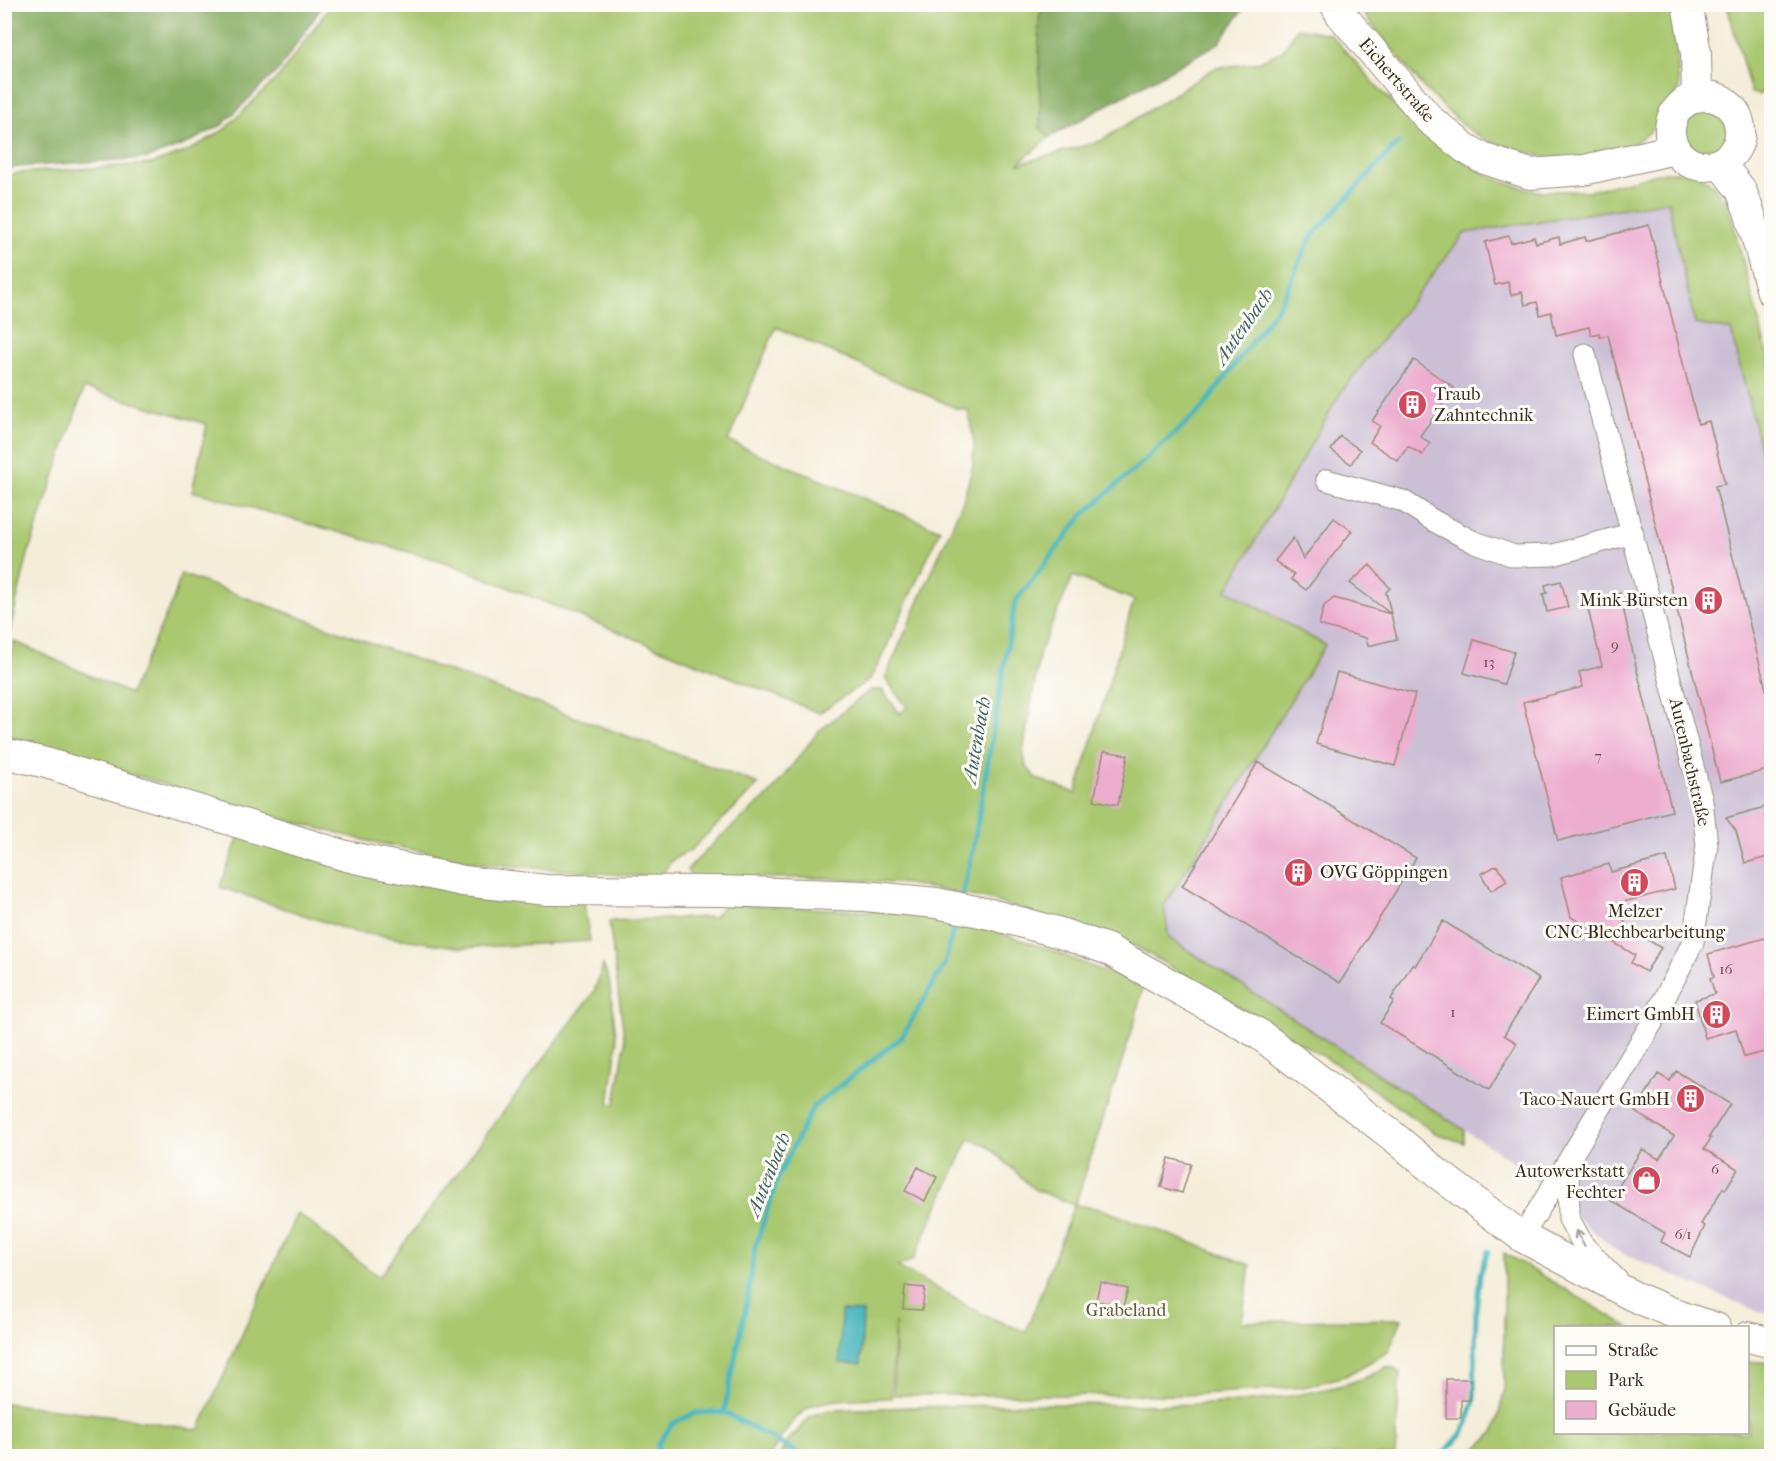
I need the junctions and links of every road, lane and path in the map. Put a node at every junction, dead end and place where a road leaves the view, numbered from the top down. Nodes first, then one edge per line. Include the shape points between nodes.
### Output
1 (1335, 4) edge
2 (1687, 4) edge
3 (1697, 97) junction
4 (1675, 149) junction
5 (1720, 163) junction
6 (1772, 292) edge
7 (1585, 354) dead end
8 (1327, 480) dead end
9 (1633, 533) junction
10 (4, 753) edge
11 (1568, 1161) junction
12 (1522, 1237) junction
13 (1633, 1296) junction
14 (1710, 1326) edge
15 (1749, 1337) edge
16 (1772, 1343) edge

1 - 4 street, Eichertstraße via 1430,120 1482,158 1530,174 1584,170
2 - 3 street via 1696,53
3 - 4 street via 1687,101 1673,117 1670,128
3 - 5 street via 1718,98 1739,120 1735,150
4 - 5 street via 1690,163
5 - 6 street via 1741,190
7 - 9 street, Autenbachstraße
8 - 9 street via 1403,501 1472,541 1514,556 1553,555
9 - 11 street, Autenbachstraße via 1702,801 1707,845 1693,942 1652,1023
10 - 12 street via 346,856 463,881 547,890 864,896 936,903 1057,933 1107,949 1259,1034
11 - 12 street, Autenbachstraße
13 -> 11 street via 1584,1246 1569,1219
12 - 13 street
13 - 14 street
15 - 16 street

